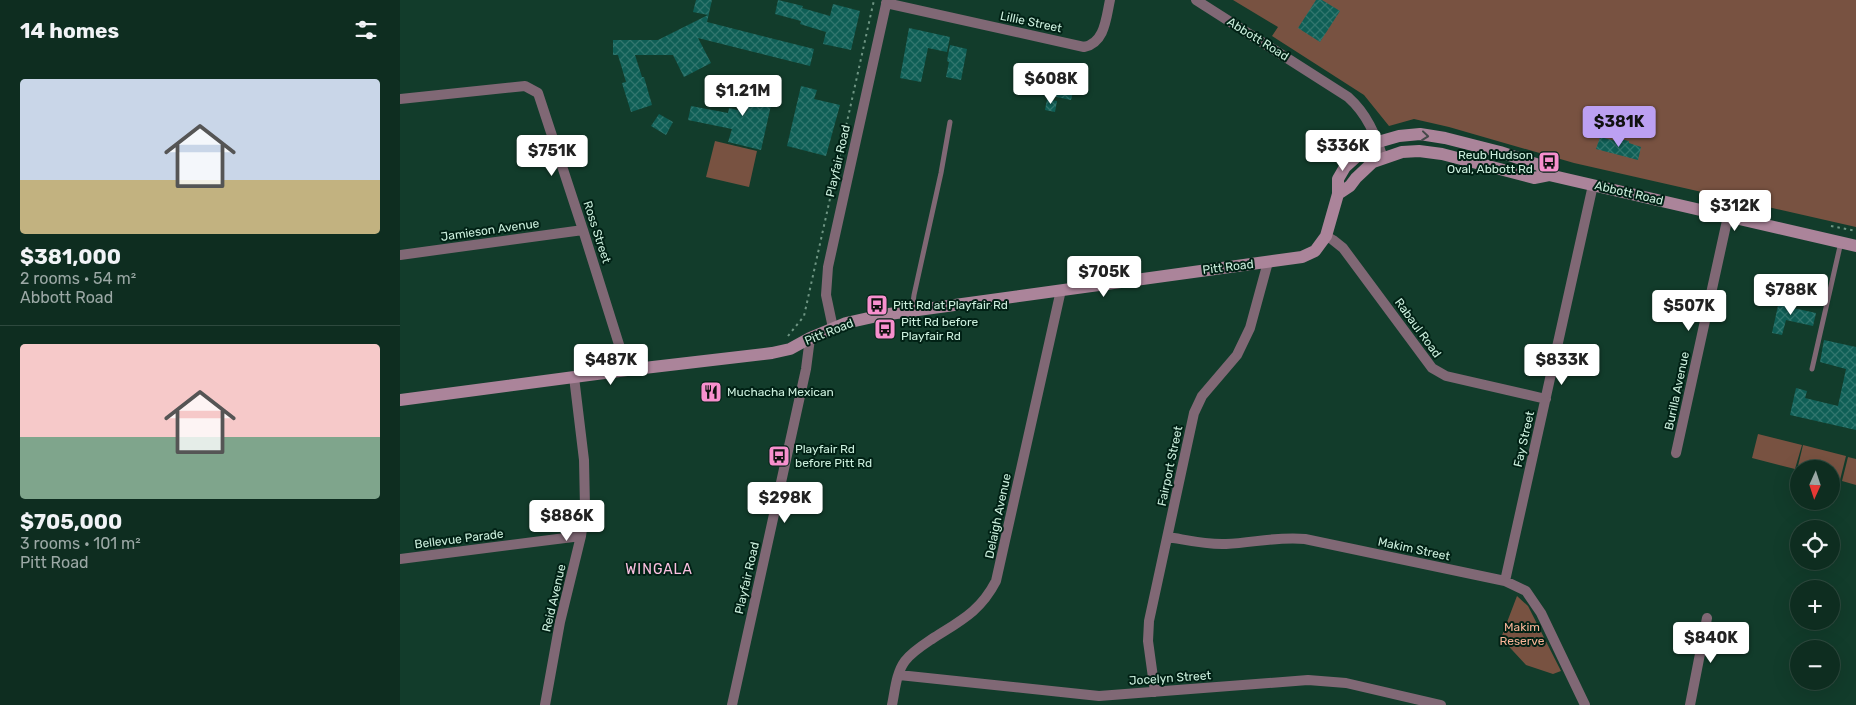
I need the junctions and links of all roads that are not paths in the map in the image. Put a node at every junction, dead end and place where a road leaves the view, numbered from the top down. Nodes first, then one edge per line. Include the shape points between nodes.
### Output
1 (1110, 0) edge
2 (1196, 0) edge
3 (887, 2) edge
4 (400, 99) edge
5 (950, 122) dead end
6 (1378, 142) junction
7 (1382, 158) junction
8 (1549, 175) junction
9 (1594, 185) junction
10 (1338, 194) junction
11 (1728, 216) junction
12 (584, 230) junction
13 (1326, 236) junction
14 (1841, 242) junction
15 (1856, 246) edge
16 (400, 255) edge
17 (1268, 262) junction
18 (1061, 290) junction
19 (912, 310) junction
20 (833, 328) junction
21 (810, 338) junction
22 (1812, 369) dead end
23 (626, 370) junction
24 (574, 377) junction
25 (1546, 399) junction
26 (400, 400) edge
27 (1676, 454) dead end
28 (581, 536) junction
29 (1168, 536) junction
30 (400, 559) edge
31 (1505, 581) junction
32 (1707, 618) dead end
33 (899, 675) junction
34 (1154, 692) junction
35 (1434, 704) edge
36 (544, 705) edge
37 (732, 705) edge
38 (892, 705) edge
39 (1585, 705) edge
40 (1690, 705) edge

1 - 3 street, Lillie Street via 1099,39 1084,46
2 - 6 street, Abbott Road via 1348,97 1367,119
3 - 20 street, Playfair Road via 828,267 826,295
4 - 12 street, Ross Street via 525,86 538,93
5 - 19 lane
6 - 7 street, Abbott Road
6 -> 8 main road, Abbott Road via 1420,134 1445,138 1539,165
6 - 10 main road, Pitt Road via 1345,167 1338,179
7 - 8 main road, Abbott Road via 1419,151 1534,178
7 - 10 main road via 1373,162
8 - 9 main road, Abbott Road
9 - 11 main road, Abbott Road
9 - 25 street, Fay Street
10 - 13 main road, Pitt Road
11 - 14 main road, Abbott Road
11 - 27 street, Burilla Avenue
12 - 16 street, Jamieson Avenue
12 - 23 street, Ross Street
13 - 17 main road, Pitt Road via 1310,254
13 - 25 street, Rabaul Road via 1343,248 1432,368 1446,376
14 - 15 main road, Abbott Road
14 - 22 lane
17 - 18 main road, Pitt Road
17 - 29 street, Fairport Street via 1242,346 1202,396 1194,413
18 - 19 main road, Pitt Road
18 - 33 street, Delaigh Avenue via 996,581 975,611 917,649 905,661
19 - 20 main road, Pitt Road via 861,319
20 - 21 main road, Pitt Road
21 - 23 main road, Pitt Road via 790,349 772,353
21 - 37 street, Playfair Road via 806,369
23 - 24 main road, Pitt Road
24 - 26 main road, Pitt Road
24 - 28 street, Reid Avenue via 584,460 585,508
25 - 31 street, Fay Street
28 - 30 street, Bellevue Parade
28 - 36 street, Reid Avenue
29 - 31 street, Makim Street via 1212,544 1287,537 1305,539
29 - 34 street, Fairport Street via 1149,621
31 - 39 street, Makim Street via 1526,591 1541,613
32 - 40 street
33 - 34 street, Jocelyn Street via 1099,696
33 - 38 street, Delaigh Avenue
34 - 35 street, Jocelyn Street via 1308,680 1346,683

